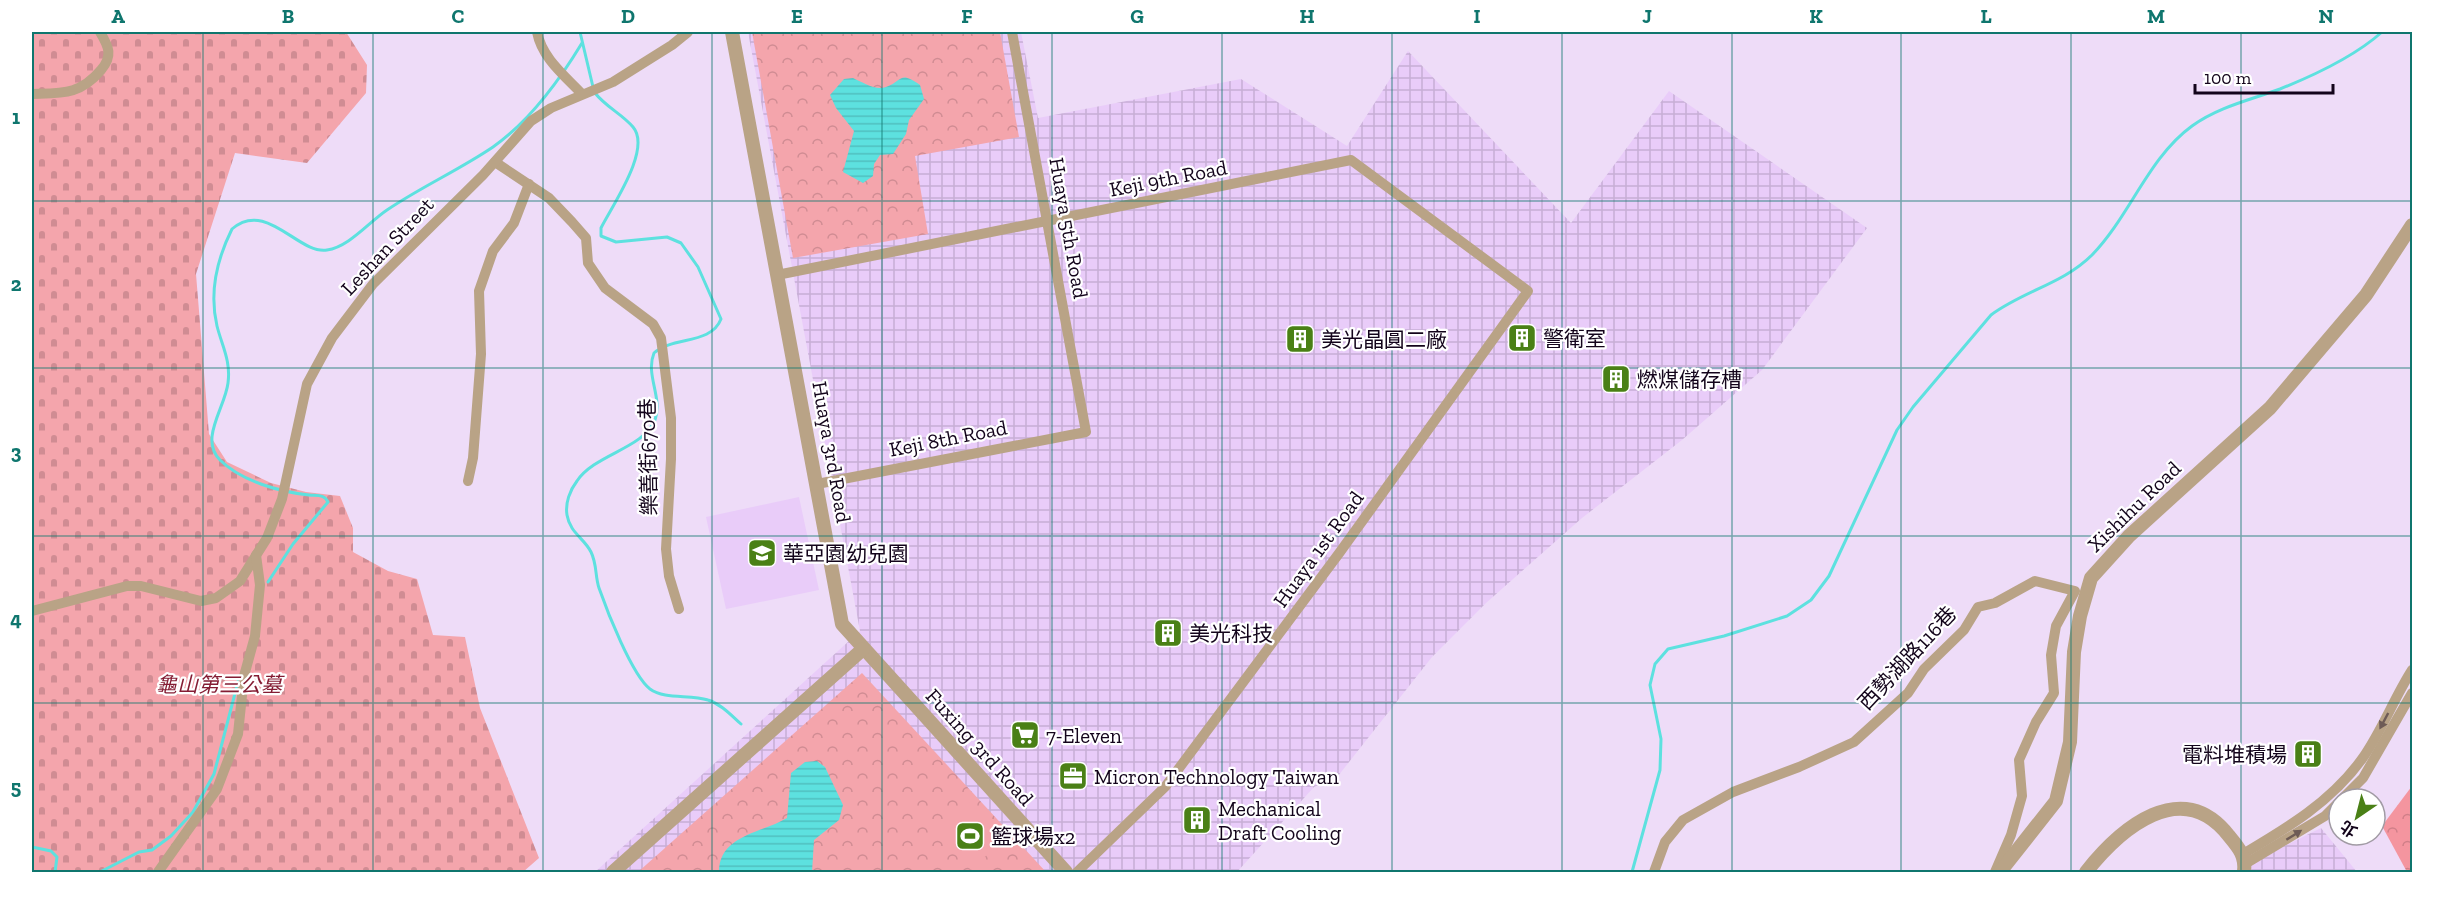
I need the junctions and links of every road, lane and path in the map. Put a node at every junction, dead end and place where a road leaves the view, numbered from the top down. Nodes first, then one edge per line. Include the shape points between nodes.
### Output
1 (100, 32) edge
2 (537, 32) edge
3 (688, 32) edge
4 (732, 32) edge
5 (1012, 32) edge
6 (585, 93) junction
7 (32, 94) edge
8 (495, 162) junction
9 (529, 184) junction
10 (1048, 221) junction
11 (2412, 225) edge
12 (777, 275) junction
13 (1528, 291) joint
14 (1086, 432) joint
15 (468, 481) dead end
16 (817, 484) junction
17 (256, 555) junction
18 (679, 609) dead end
19 (32, 611) edge
20 (863, 649) junction
21 (2412, 670) edge
22 (2412, 693) edge
23 (2354, 787) edge
24 (2327, 814) edge
25 (2244, 863) edge
26 (618, 871) edge
27 (158, 873) edge
28 (1066, 873) edge
29 (1077, 873) edge
30 (1654, 873) edge
31 (1995, 873) edge
32 (2000, 873) edge
33 (2086, 873) edge

1 - 7 street via 109,48 109,60 89,84 67,93
2 - 6 street via 552,64
3 - 6 street, Leshan Street via 613,82
4 - 12 street, Huaya 3rd Road
5 - 10 street, Huaya 5th Road
6 - 8 street, Leshan Street via 531,121
8 - 9 street, 樂善街670巷
8 - 17 street, Leshan Street via 373,284 332,338 307,384 282,499
9 - 15 street via 514,222 493,251 478,291 481,354
9 - 18 street, 樂善街670巷 via 549,198 586,238 588,263 605,288 653,324 661,338 671,418 666,549
10 - 12 street, Keji 9th Road
10 - 13 street, Keji 9th Road via 1351,160
10 - 14 street, Huaya 5th Road
11 - 32 street, Xishihu Road via 2366,295 2270,408 2129,536 2091,578 2077,634 2070,742 2056,801
12 - 16 street, Huaya 3rd Road
13 - 29 street, Huaya 1st Road via 1165,787
14 - 16 street, Keji 8th Road
16 - 20 street, Huaya 3rd Road via 839,618
17 - 19 street via 240,581 216,598 201,601 127,586
17 - 27 street via 260,585 255,636 244,676 238,734 217,789
20 - 26 street
20 - 28 street, Fuxing 3rd Road
21 -> 25 street via 2385,721 2345,780
22 - 23 street
25 -> 24 street
25 - 33 street via 2224,829 2188,809 2174,809 2132,825
30 - 31 street, 西勢湖路116巷 via 1665,842 1683,820 1733,792 1854,742 1908,693 1924,669 1964,630 1978,607 1995,603 2035,581 2075,591 2056,626 2051,655 2054,693 2019,760 2022,796

